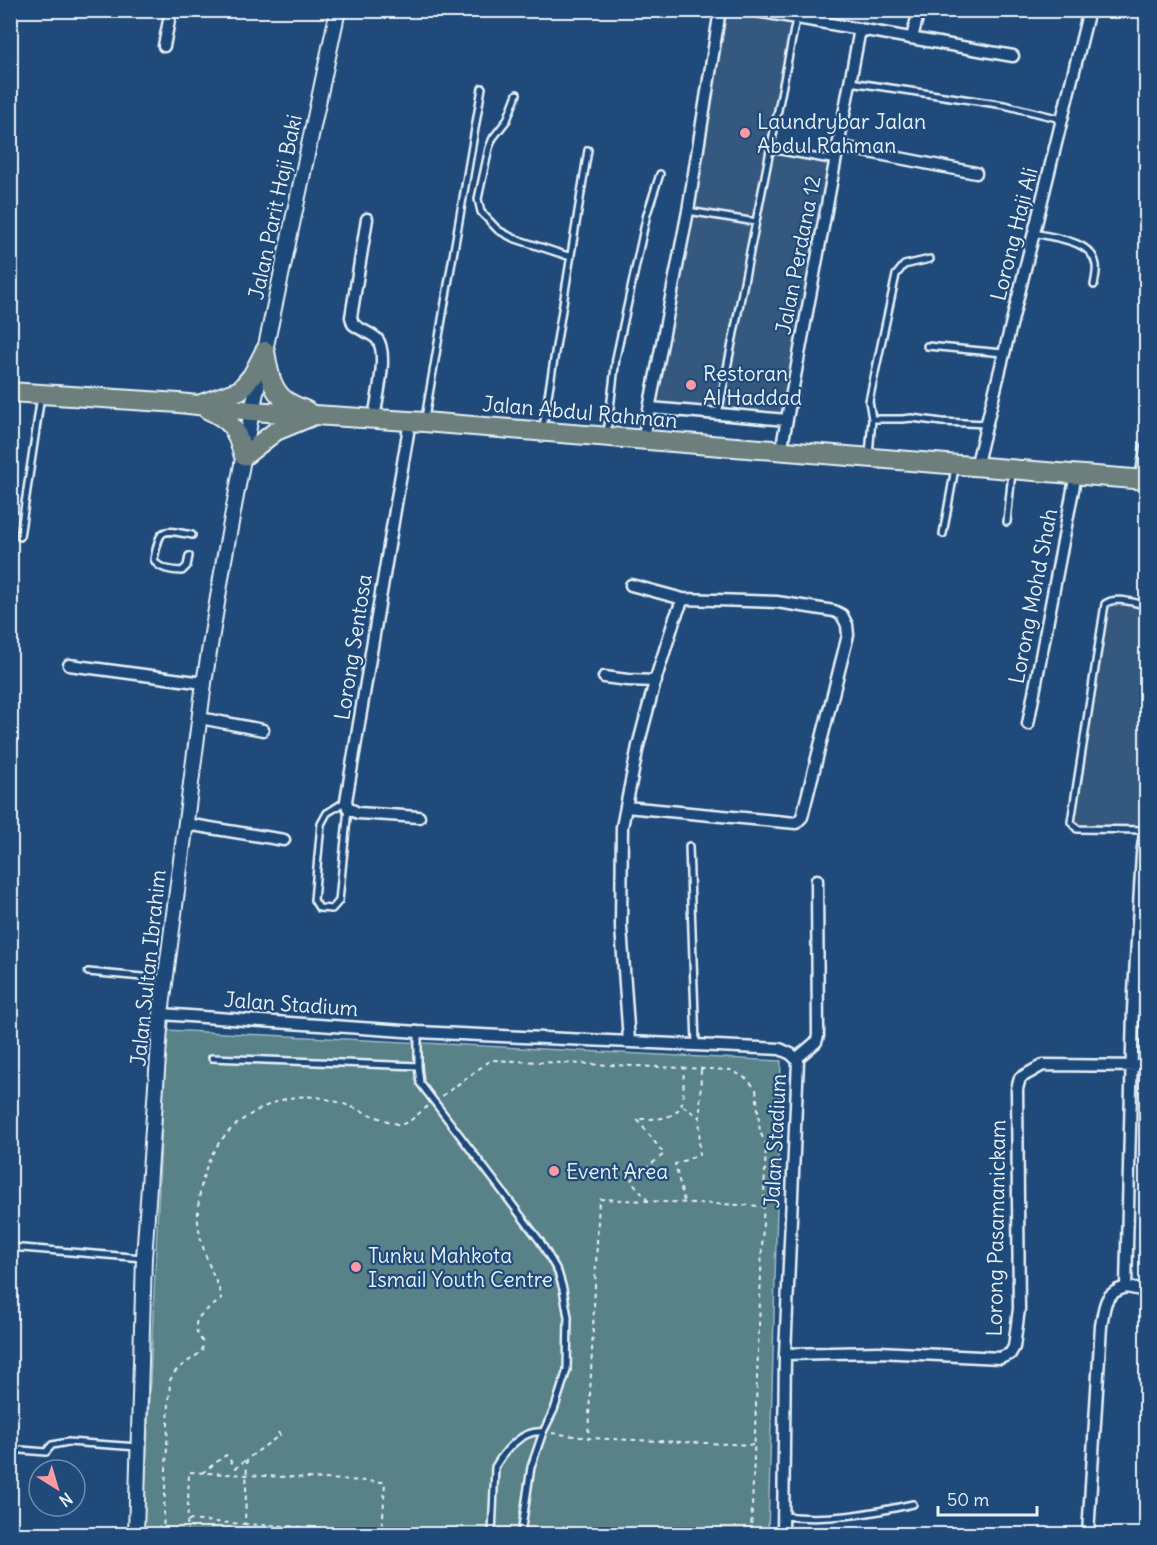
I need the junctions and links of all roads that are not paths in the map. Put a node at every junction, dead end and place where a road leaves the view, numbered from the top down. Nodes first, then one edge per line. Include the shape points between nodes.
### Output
1 (171, 10) edge
2 (338, 10) edge
3 (720, 10) edge
4 (751, 10) edge
5 (919, 10) edge
6 (1089, 10) edge
7 (797, 15) edge
8 (860, 29) junction
9 (912, 38) junction
10 (164, 46) dead end
11 (1013, 56) dead end
12 (850, 82) junction
13 (482, 88) dead end
14 (517, 94) dead end
15 (1062, 119) junction
16 (838, 146) junction
17 (770, 149) junction
18 (588, 150) dead end
19 (836, 161) junction
20 (976, 173) dead end
21 (660, 174) dead end
22 (688, 211) junction
23 (368, 219) dead end
24 (756, 222) junction
25 (1034, 233) junction
26 (571, 257) junction
27 (930, 259) dead end
28 (1094, 285) dead end
29 (927, 346) dead end
30 (265, 351) junction
31 (1004, 353) junction
32 (10, 392) edge
33 (41, 394) junction
34 (198, 405) junction
35 (650, 408) junction
36 (252, 411) junction
37 (718, 414) junction
38 (314, 415) junction
39 (374, 419) junction
40 (872, 419) junction
41 (787, 420) junction
42 (417, 421) junction
43 (987, 424) junction
44 (543, 432) junction
45 (607, 437) junction
46 (643, 440) junction
47 (1146, 448) edge
48 (781, 451) junction
49 (244, 456) junction
50 (869, 458) junction
51 (956, 465) junction
52 (976, 467) junction
53 (1012, 469) junction
54 (1076, 474) junction
55 (1144, 480) edge
56 (1007, 522) dead end
57 (943, 534) dead end
58 (192, 535) dead end
59 (20, 537) dead end
60 (189, 556) dead end
61 (631, 585) dead end
62 (683, 598) junction
63 (1146, 605) edge
64 (69, 665) dead end
65 (604, 677) dead end
66 (656, 681) junction
67 (204, 683) junction
68 (200, 718) junction
69 (1028, 724) dead end
70 (263, 730) dead end
71 (347, 804) junction
72 (626, 807) junction
73 (419, 817) dead end
74 (186, 824) junction
75 (1146, 829) edge
76 (284, 840) dead end
77 (689, 846) dead end
78 (817, 880) dead end
79 (1143, 895) edge
80 (88, 972) dead end
81 (165, 979) junction
82 (161, 1014) junction
83 (418, 1032) junction
84 (629, 1041) junction
85 (696, 1044) junction
86 (212, 1058) dead end
87 (796, 1059) junction
88 (1131, 1065) junction
89 (418, 1066) junction
90 (1146, 1066) edge
91 (10, 1247) edge
92 (144, 1258) junction
93 (1126, 1287) junction
94 (1142, 1290) edge
95 (784, 1354) junction
96 (543, 1431) junction
97 (138, 1447) junction
98 (21, 1450) dead end
99 (912, 1504) dead end
100 (784, 1515) junction
101 (136, 1534) edge
102 (492, 1534) edge
103 (520, 1534) edge
104 (783, 1534) edge
105 (1088, 1534) edge

1 - 10 street
2 - 30 street, Jalan Parit Haji Baki
3 - 22 street
4 - 7 street
5 - 9 street
6 - 15 street, Lorong Haji Ali
7 - 8 street
7 - 17 lane
8 - 9 street
8 - 12 street, Jalan Perdana 12
9 - 11 street
12 - 15 lane via 1004,105
12 - 16 street, Jalan Perdana 12
13 - 42 lane
14 - 26 lane via 507,120 489,148 478,199 481,212 498,230 513,238
15 - 25 street, Lorong Haji Ali
16 - 19 street, Jalan Perdana 12
16 - 20 street
17 - 19 lane
17 - 24 lane
18 - 26 lane
19 - 41 street, Jalan Perdana 12
21 - 45 lane via 647,214 616,358
22 - 24 lane
22 - 35 street
23 - 39 street via 351,317 353,324 377,339 381,346 383,359
24 - 37 lane
25 - 28 lane via 1087,249 1096,265
25 - 31 street, Lorong Haji Ali
26 - 44 lane
27 - 40 lane via 904,265 896,275 869,401
29 - 31 lane
30 - 34 main road via 240,390
30 - 36 street, Jalan Parit Haji Baki
30 - 38 main road via 270,377 284,400
31 - 43 street, Lorong Haji Ali
32 - 33 main road, Jalan Abdul Rahman
33 - 34 main road, Jalan Abdul Rahman
33 - 59 lane
34 - 36 main road, Jalan Abdul Rahman
34 - 49 main road via 228,420
35 - 37 street
35 - 46 street
36 - 38 main road, Jalan Abdul Rahman
36 - 49 street, Jalan Sultan Ibrahim
37 - 41 street
38 - 39 main road, Jalan Abdul Rahman
38 - 49 main road via 276,431
39 - 42 main road, Jalan Abdul Rahman
40 - 43 lane
40 - 50 lane
41 - 48 street, Jalan Perdana 12
42 - 44 main road, Jalan Abdul Rahman
42 - 71 street, Lorong Sentosa
43 - 52 street, Lorong Haji Ali
44 - 45 main road, Jalan Abdul Rahman
45 - 46 main road, Jalan Abdul Rahman
46 - 48 main road, Jalan Abdul Rahman
47 - 55 street
48 - 50 main road, Jalan Abdul Rahman
49 - 67 street, Jalan Sultan Ibrahim
50 - 51 main road, Jalan Abdul Rahman
51 - 52 main road, Jalan Abdul Rahman
51 - 57 lane
52 - 53 main road, Jalan Abdul Rahman
53 - 54 main road, Jalan Abdul Rahman
53 - 56 lane
54 - 55 main road, Jalan Abdul Rahman
54 - 69 street, Lorong Mohd Shah
58 - 60 lane via 162,533 154,559 158,565 182,571
61 - 62 street
62 - 66 street
62 - 72 street via 777,602 834,611 847,624 848,635 802,817 796,822
63 - 75 lane via 1117,600 1105,604 1071,822 1077,829
64 - 67 street
65 - 66 street
66 - 72 street
67 - 68 street, Jalan Sultan Ibrahim
68 - 70 street
68 - 74 street, Jalan Sultan Ibrahim
71 - 71 lane via 339,901 332,909 319,908 314,900 321,824 327,813
71 - 73 street via 358,813
72 - 84 street via 620,866
74 - 76 street
74 - 81 street, Jalan Sultan Ibrahim
75 - 79 street
77 - 85 lane
78 - 87 street via 818,1036
79 - 88 street
80 - 81 lane
81 - 82 street, Jalan Sultan Ibrahim
82 - 83 street, Jalan Stadium
82 - 92 street, Jalan Sultan Ibrahim
83 - 84 street, Jalan Stadium
83 - 89 lane
84 - 85 street, Jalan Stadium
85 - 87 street, Jalan Stadium via 780,1049
86 - 89 lane
87 - 95 street, Jalan Stadium
88 - 90 street, Lorong Pasamanickam
88 - 93 street
88 - 95 street, Lorong Pasamanickam via 1042,1065 1020,1078 1019,1309 1010,1354 1000,1358 879,1352
89 - 96 lane via 420,1083 527,1223 558,1272 568,1317 567,1370
91 - 92 lane
92 - 97 street, Jalan Sultan Ibrahim
93 - 94 street
93 - 105 street via 1113,1291 1105,1301 1101,1326
95 - 100 street, Jalan Stadium
96 - 102 lane via 526,1432 495,1467
96 - 103 lane via 531,1467
97 - 98 lane via 68,1442 52,1445 46,1452
97 - 101 street, Jalan Sultan Ibrahim
99 - 100 lane via 848,1517
100 - 104 street, Jalan Stadium

